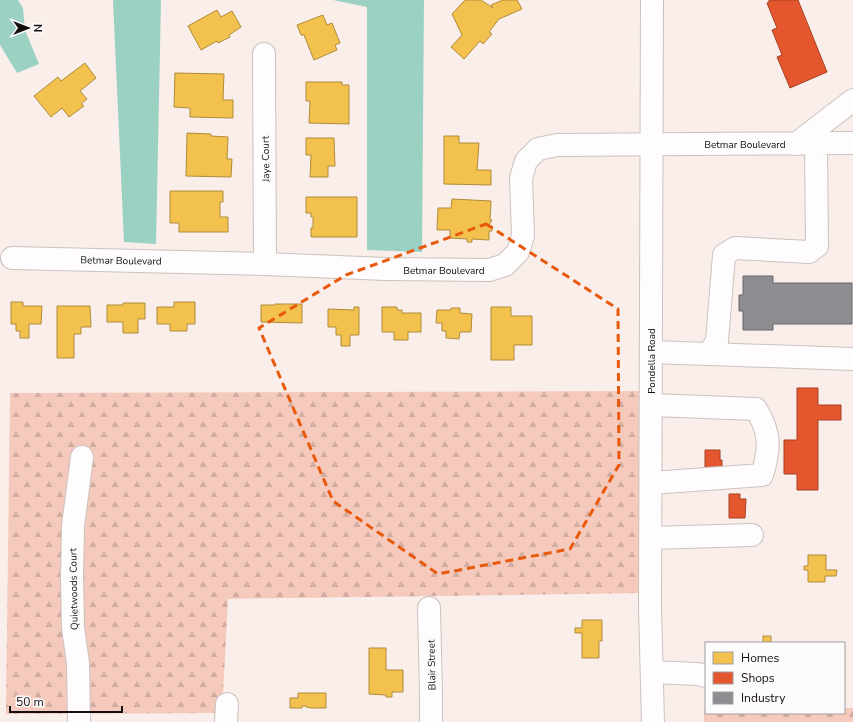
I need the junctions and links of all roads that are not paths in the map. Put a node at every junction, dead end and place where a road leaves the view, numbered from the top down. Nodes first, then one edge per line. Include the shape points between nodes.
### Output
1 (652, 0) edge
2 (264, 54) dead end
3 (853, 100) edge
4 (853, 143) edge
5 (806, 144) junction
6 (652, 145) junction
7 (12, 258) dead end
8 (265, 264) junction
9 (651, 352) junction
10 (709, 354) junction
11 (853, 359) edge
12 (651, 405) junction
13 (82, 456) dead end
14 (651, 483) junction
15 (752, 535) dead end
16 (651, 538) junction
17 (429, 608) dead end
18 (652, 672) junction
19 (705, 676) edge
20 (78, 722) edge
21 (431, 722) edge
22 (653, 722) edge

1 - 6 street, Pondella Road
2 - 8 street, Jaye Court
3 - 5 street
4 - 5 street, Betmar Boulevard
5 - 6 street, Betmar Boulevard
5 - 10 street via 817,246 809,252 734,248 724,255 717,341
6 - 8 street, Betmar Boulevard via 557,145 538,149 526,161 522,178 523,236 518,252 505,265 489,270
6 - 9 street, Pondella Road
7 - 8 street, Betmar Boulevard
9 - 10 street
9 - 12 street, Pondella Road
10 - 11 street
12 - 14 street, Pondella Road
12 - 14 street via 756,409 764,421 768,441 762,475
13 - 20 street, Quietwoods Court via 73,526 72,576 73,628 78,663
14 - 16 street, Pondella Road
15 - 16 street
16 - 18 street, Pondella Road
17 - 21 street, Blair Street
18 - 19 street
18 - 22 street, Pondella Road

